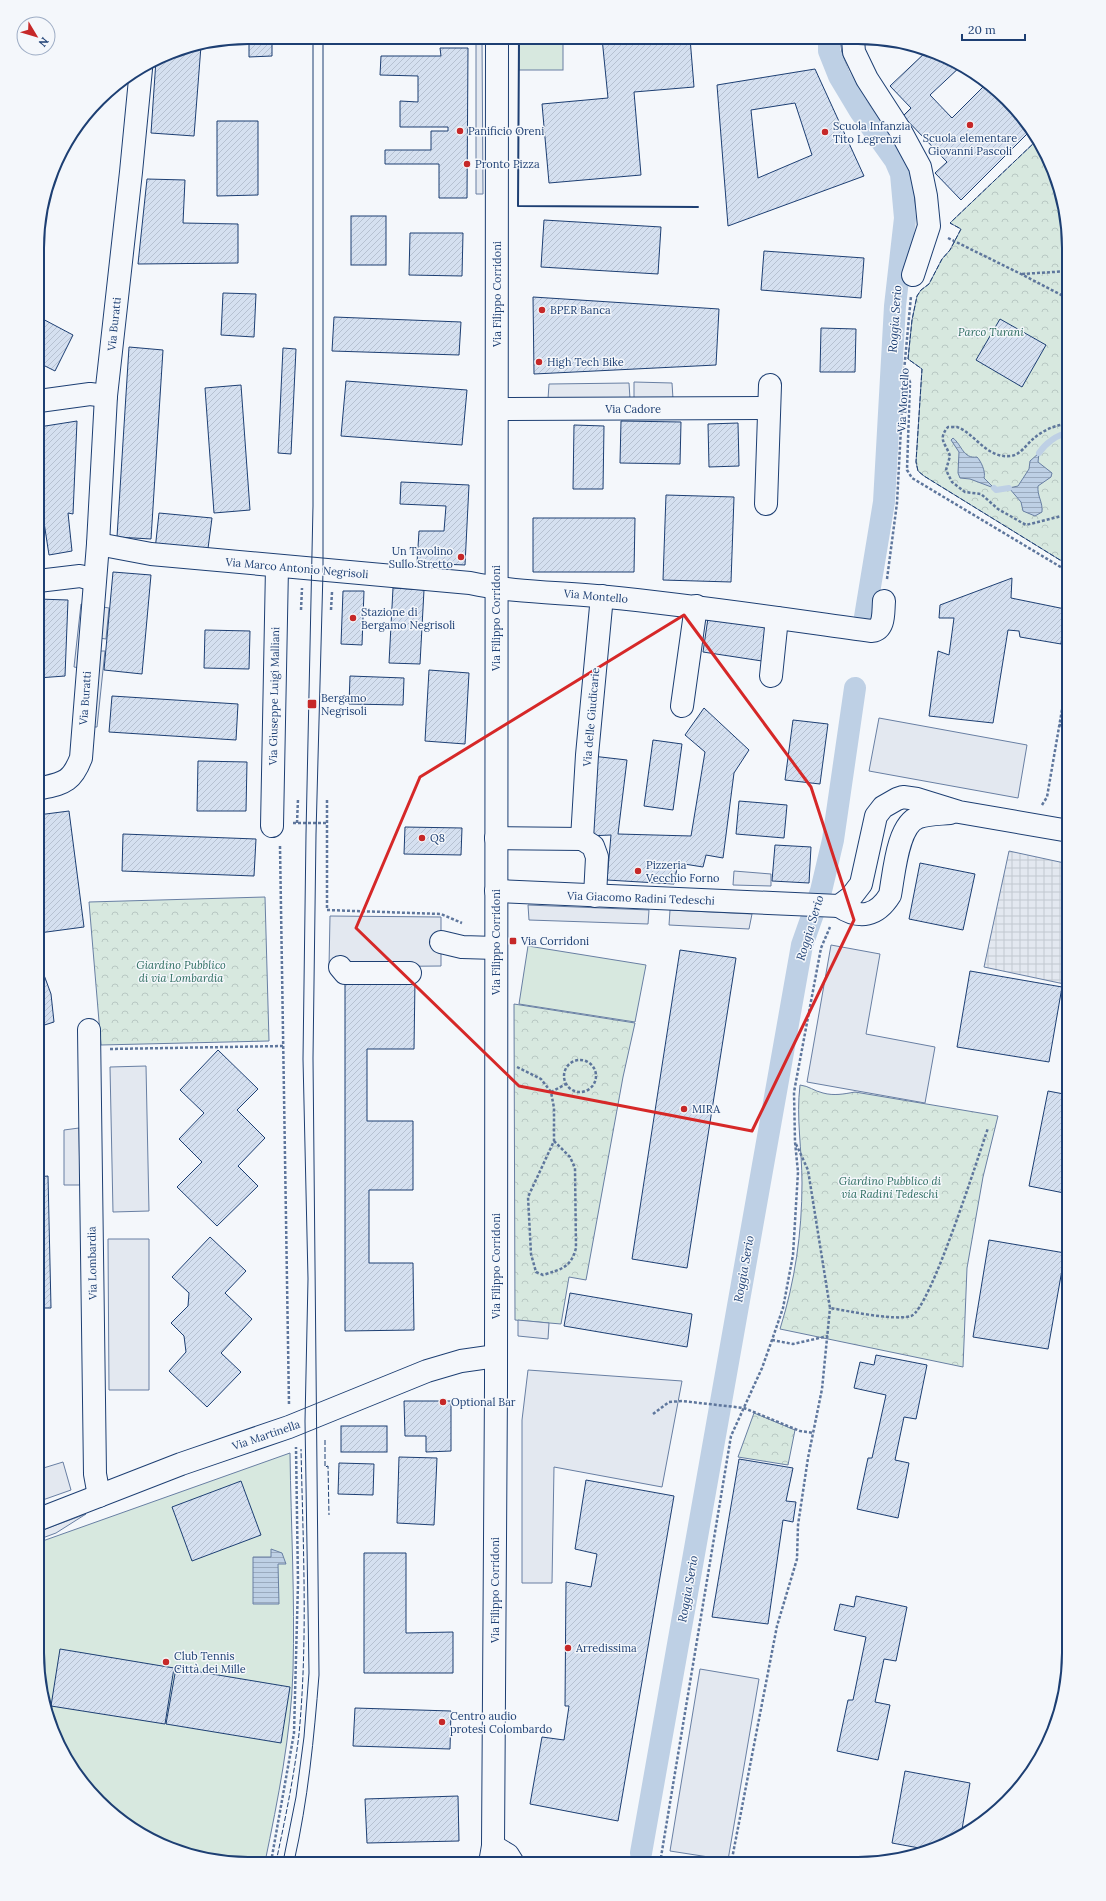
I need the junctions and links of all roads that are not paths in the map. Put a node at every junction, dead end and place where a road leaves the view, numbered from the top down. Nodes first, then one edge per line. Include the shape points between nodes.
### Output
1 (497, 44) edge
2 (853, 44) edge
3 (141, 74) edge
4 (913, 275) road end
5 (770, 384) dead end
6 (106, 396) junction
7 (44, 400) edge
8 (769, 408) junction
9 (498, 409) junction
10 (766, 504) dead end
11 (98, 544) junction
12 (277, 566) junction
13 (44, 580) edge
14 (94, 580) junction
15 (496, 589) junction
16 (602, 596) junction
17 (884, 601) road end
18 (696, 606) junction
19 (777, 618) junction
20 (771, 676) dead end
21 (682, 706) dead end
22 (44, 788) edge
23 (959, 812) junction
24 (276, 826) road end
25 (1062, 830) edge
26 (496, 838) junction
27 (582, 839) junction
28 (496, 891) junction
29 (595, 896) junction
30 (830, 906) junction
31 (441, 942) dead end
32 (496, 948) junction
33 (340, 967) dead end
34 (410, 973) dead end
35 (89, 1040) road end
36 (496, 1356) junction
37 (99, 1496) junction
38 (44, 1517) edge
39 (491, 1855) edge
40 (509, 1857) edge

1 - 9 street, Via Filippo Corridoni
2 - 4 street via 867,79 920,167 929,226
3 - 6 street, Via Buratti
5 - 8 street
6 - 7 street via 90,394
6 - 11 street, Via Buratti
8 - 9 street, Via Cadore
8 - 10 street
9 - 15 street, Via Filippo Corridoni
11 - 12 street, Via Marco Antonio Negrisoli via 150,554
11 - 14 street, Via Buratti
12 - 15 street, Via Marco Antonio Negrisoli via 470,583
12 - 24 street, Via Giuseppe Luigi Malliani
13 - 14 street via 80,576
14 - 22 street, Via Buratti via 81,758 76,772 65,782
15 - 16 street, Via Montello
15 - 26 street, Via Filippo Corridoni
16 - 18 street, Via Montello
16 - 27 street, Via delle Giudicarie
17 - 19 street, Via Montello via 882,626 872,631
18 - 19 street, Via Montello
18 - 21 street
19 - 20 street
23 - 25 street
23 - 30 street via 919,817 906,827 901,839 890,895 875,911 859,915
23 - 30 street via 903,797 883,807 876,816 861,884 851,897
26 - 27 street
26 - 28 street, Via Filippo Corridoni
27 - 29 street via 593,846 597,857
28 - 29 street, Via Giacomo Radini Tedeschi
28 - 32 street, Via Filippo Corridoni
29 - 30 street, Via Giacomo Radini Tedeschi
31 - 32 street via 462,947
32 - 36 street, Via Filippo Corridoni
33 - 34 street via 346,973
35 - 37 street, Via Lombardia via 95,1474
36 - 37 street, Via Martinella via 461,1361 427,1371 293,1426 181,1464
36 - 39 street, Via Filippo Corridoni
37 - 38 street, Via Martinella
39 - 40 street, Via Filippo Corridoni

